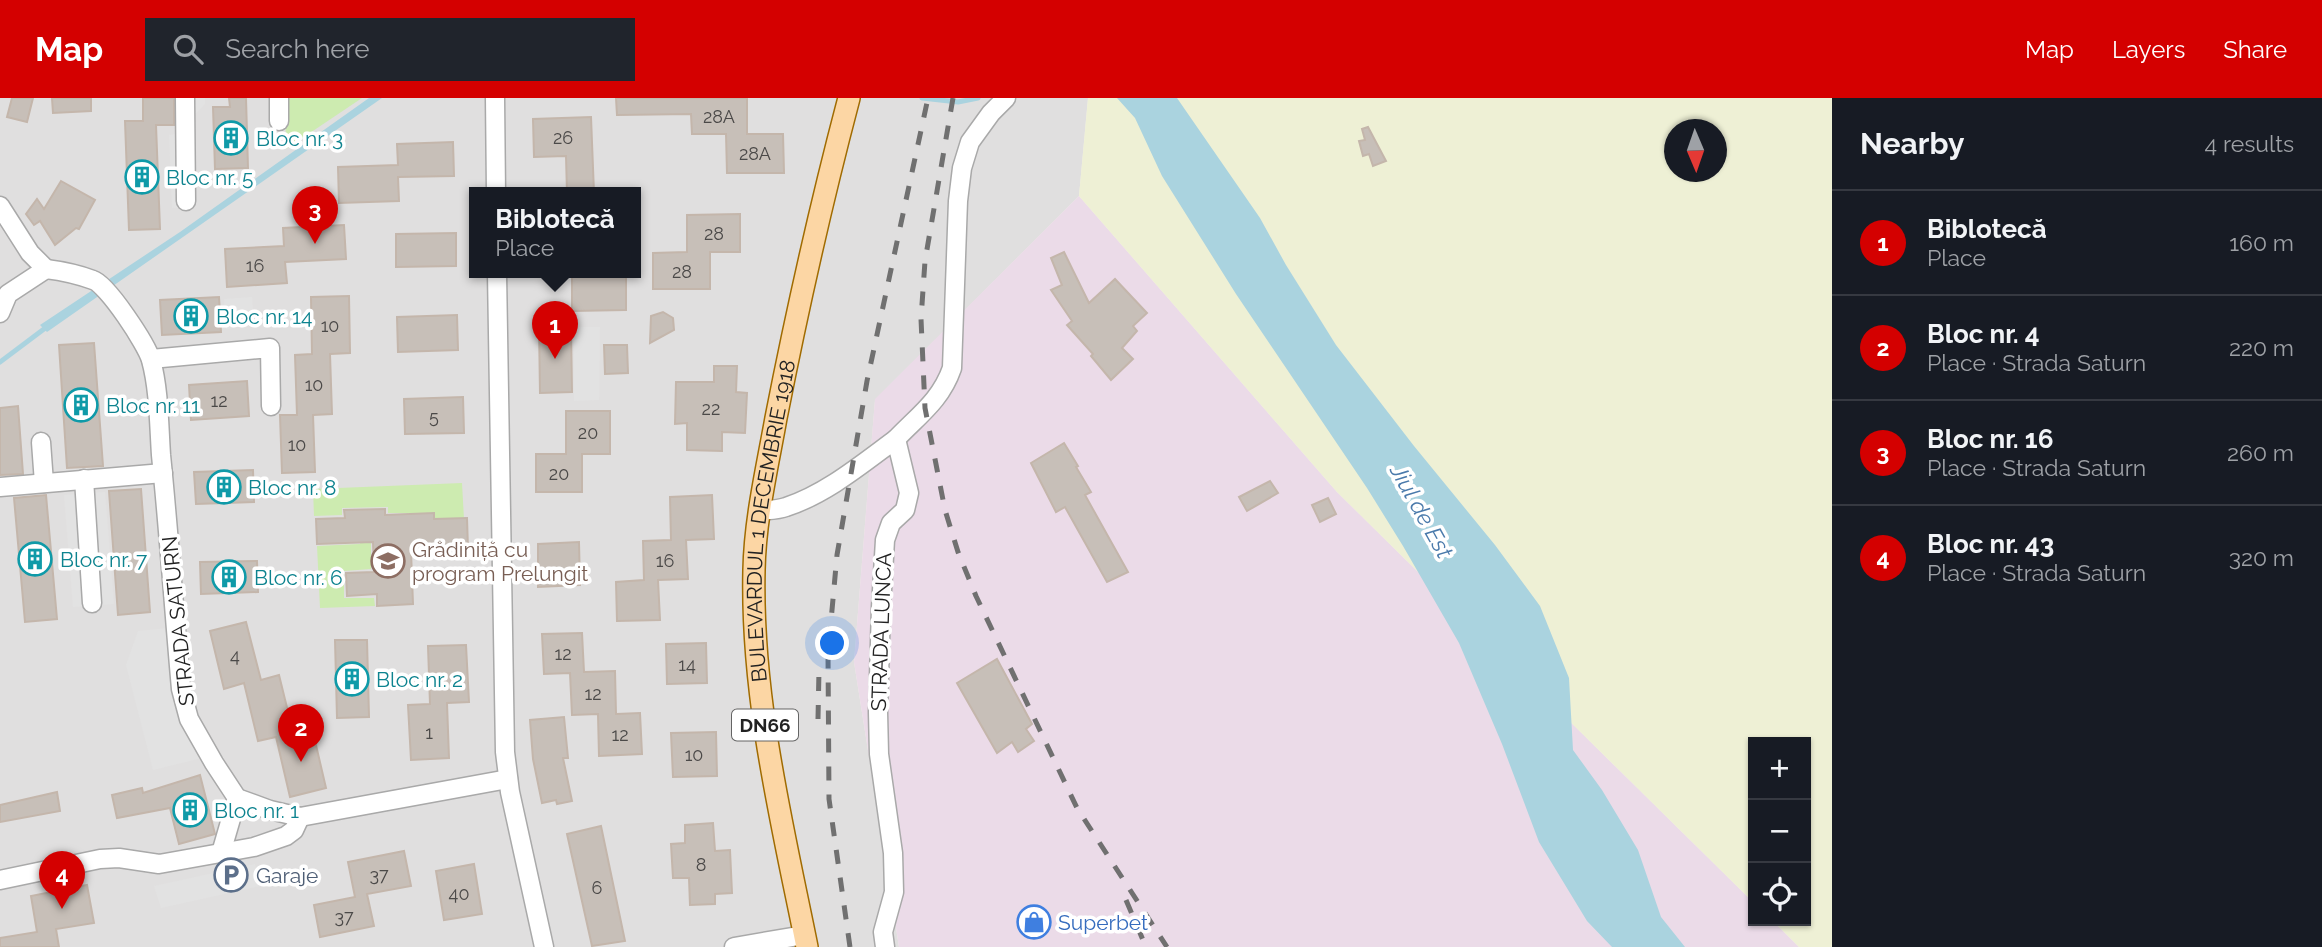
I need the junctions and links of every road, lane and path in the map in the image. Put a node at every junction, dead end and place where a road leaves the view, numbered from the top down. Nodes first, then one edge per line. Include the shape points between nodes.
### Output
1 (186, 98) edge
2 (279, 98) edge
3 (495, 98) edge
4 (1006, 98) edge
5 (848, 102) edge
6 (279, 121) dead end
7 (496, 187) edge
8 (186, 201) dead end
9 (0, 206) edge
10 (46, 269) junction
11 (497, 278) edge
12 (0, 313) edge
13 (151, 359) junction
14 (271, 406) dead end
15 (896, 439) junction
16 (41, 442) dead end
17 (163, 473) junction
18 (84, 479) junction
19 (44, 483) junction
20 (0, 487) edge
21 (759, 511) junction
22 (92, 603) dead end
23 (508, 779) junction
24 (237, 798) junction
25 (300, 817) junction
26 (221, 853) junction
27 (0, 880) edge
28 (806, 941) edge
29 (544, 947) edge
30 (734, 947) edge
31 (885, 947) edge

1 - 8 street
2 - 6 street
3 - 7 street
4 - 15 street via 970,142 962,168 952,368 946,387
5 - 21 main road, BULEVARDUL 1 DECEMBRIE 1918 / DN66 via 791,340
9 - 10 street
10 - 12 street via 8,294
10 - 13 street, STRADA SATURN via 95,280 115,301
11 - 23 street
13 - 14 street via 270,348
13 - 17 street, STRADA SATURN
15 - 21 street via 799,503
15 - 31 street, STRADA LUNCA via 909,493 905,510 891,523 885,540 879,754 894,892 883,932
16 - 19 street
17 - 18 street
17 - 24 street, STRADA SATURN via 184,706
18 - 19 street
18 - 22 street
19 - 20 street
21 - 28 main road, BULEVARDUL 1 DECEMBRIE 1918 / DN66 via 753,572 760,694
23 - 25 street
23 - 29 street
24 - 25 street
24 - 26 street
25 - 26 street via 286,836
26 - 27 street via 159,864 119,858 84,862
28 - 30 street

